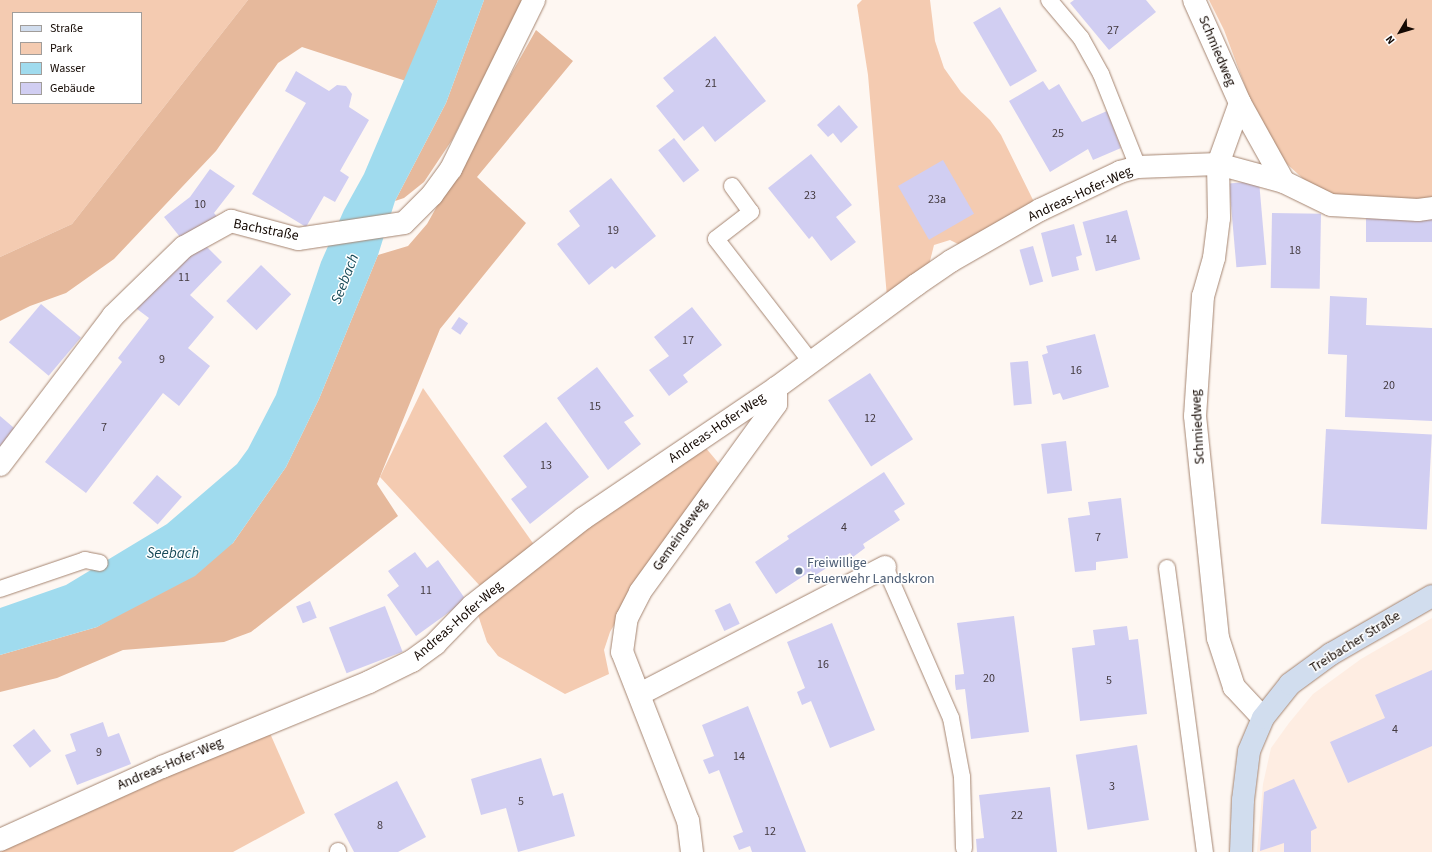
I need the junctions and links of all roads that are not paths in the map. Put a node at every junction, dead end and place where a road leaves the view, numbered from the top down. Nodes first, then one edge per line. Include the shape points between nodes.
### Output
1 (534, 0) edge
2 (1049, 0) edge
3 (1194, 0) edge
4 (1240, 103) junction
5 (1218, 164) junction
6 (1138, 167) junction
7 (1284, 182) junction
8 (732, 186) dead end
9 (1432, 208) edge
10 (811, 362) junction
11 (776, 388) junction
12 (0, 465) edge
13 (100, 563) dead end
14 (885, 567) joint
15 (1167, 568) dead end
16 (0, 589) edge
17 (1432, 596) edge
18 (640, 694) junction
19 (1263, 718) junction
20 (0, 840) edge
21 (964, 848) dead end
22 (692, 852) edge
23 (1205, 852) edge
24 (1241, 852) edge

1 - 12 street, Bachstraße via 450,169 432,196 404,223 298,239 231,221 184,247 113,316
2 - 6 lane via 1081,38 1102,74
3 - 4 street, Schmiedweg
4 - 5 street, Schmiedweg
4 - 7 street, Schmiedweg
5 - 6 street, Andreas-Hofer-Weg
5 - 7 street, Andreas-Hofer-Weg
5 - 19 street, Schmiedweg via 1219,218 1214,258 1204,296 1195,416 1218,638 1234,687
6 - 10 street, Andreas-Hofer-Weg via 1120,172 1040,210 951,261
7 - 9 street, Andreas-Hofer-Weg via 1331,205 1418,210
8 - 10 lane via 752,212 716,239
10 - 11 street, Andreas-Hofer-Weg
11 - 18 street, Gemeindeweg via 776,404 640,592 627,618 622,652
11 - 20 street, Andreas-Hofer-Weg via 584,518 472,606 435,644 412,661 368,682 162,767
13 - 16 lane via 86,560
14 - 18 street
14 - 21 lane via 951,718 962,777
15 - 23 lane
17 - 19 street, Treibacher Straße via 1331,654 1290,684
18 - 22 street, Gemeindeweg via 688,820
19 - 24 street, Treibacher Straße via 1249,751 1243,800

